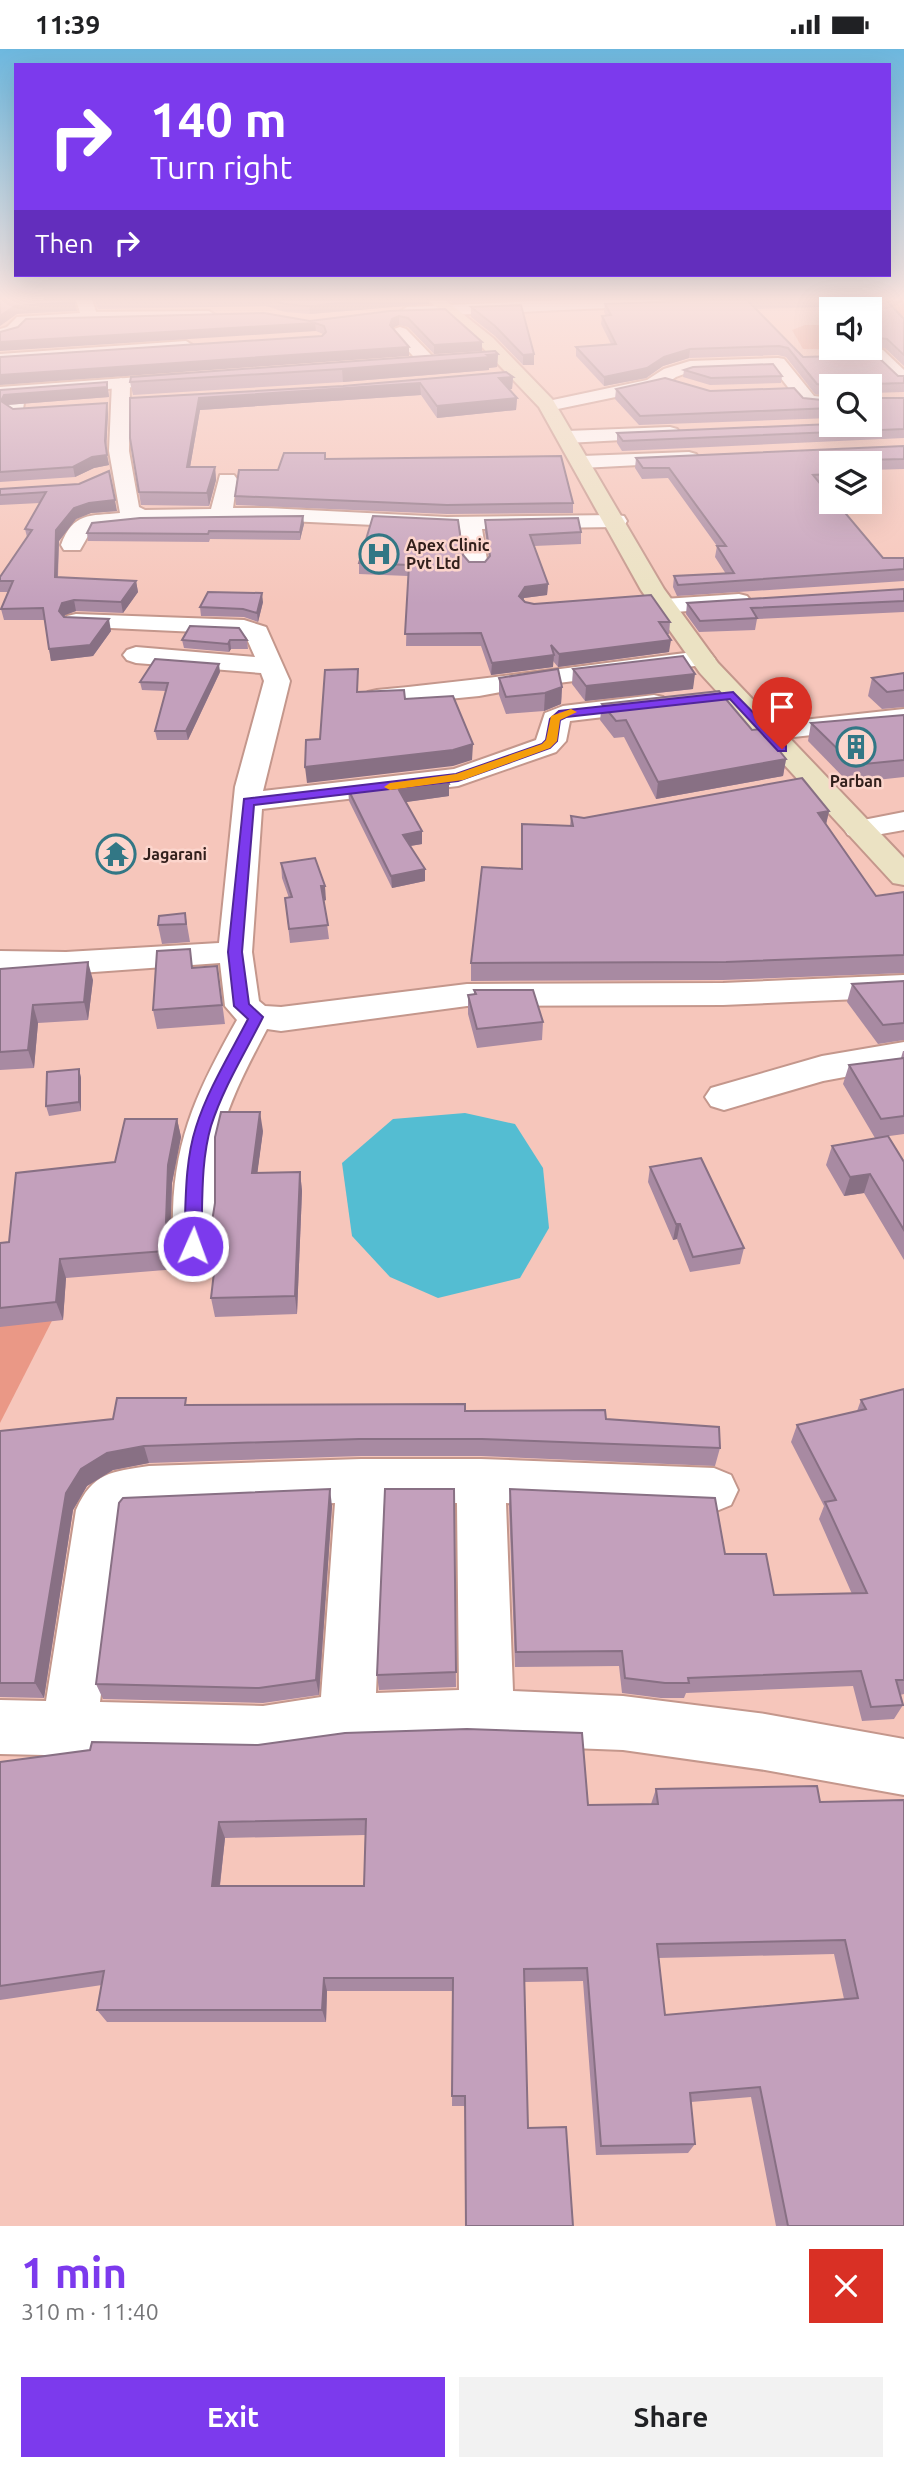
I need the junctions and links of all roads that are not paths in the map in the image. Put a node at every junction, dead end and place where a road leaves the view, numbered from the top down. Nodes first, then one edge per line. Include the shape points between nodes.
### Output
1 (121, 401) edge
2 (543, 401) edge
3 (578, 401) edge
4 (548, 406) junction
5 (684, 432) edge
6 (567, 437) junction
7 (711, 457) edge
8 (582, 462) junction
9 (226, 479) dead end
10 (221, 515) junction
11 (141, 517) junction
12 (615, 520) junction
13 (470, 523) junction
14 (72, 545) dead end
15 (477, 566) edge
16 (630, 599) edge
17 (758, 600) edge
18 (661, 602) junction
19 (76, 621) edge
20 (136, 655) dead end
21 (702, 659) junction
22 (271, 666) junction
23 (377, 698) edge
24 (706, 698) junction
25 (904, 717) edge
26 (766, 732) junction
27 (248, 802) junction
28 (904, 821) edge
29 (859, 829) junction
30 (904, 876) edge
31 (235, 952) junction
32 (0, 962) edge
33 (904, 986) edge
34 (256, 1017) junction
35 (904, 1055) edge
36 (724, 1097) dead end
37 (193, 1246) edge
38 (361, 1481) junction
39 (481, 1481) junction
40 (714, 1490) dead end
41 (487, 1718) junction
42 (347, 1721) junction
43 (0, 1727) edge
44 (69, 1729) junction
45 (904, 1767) edge

1 - 11 street via 119,451 112,472 129,510
2 - 4 main road
3 - 4 street
4 - 6 main road
5 - 6 street
6 - 8 main road
7 - 8 street
8 - 12 main road
9 - 10 street
10 - 11 street
10 - 13 street
11 - 14 street via 86,523
12 - 13 street
12 - 18 main road
13 - 15 street
16 - 18 street
17 - 18 street
18 - 21 main road
19 - 22 street via 252,629
20 - 22 street
21 - 23 street
21 - 24 main road
22 - 27 street via 277,681
24 - 26 main road
24 - 27 street via 563,714 555,719 552,741 546,746 458,777
25 - 26 street
26 - 29 main road via 801,784
27 - 31 street
28 - 29 street
29 - 30 main road
31 - 32 street via 66,963
31 - 34 street via 242,1006
33 - 34 street via 723,994 467,995 281,1020
34 - 37 street via 203,1128
35 - 36 street via 822,1069
38 - 39 street
38 - 42 street
38 - 44 street via 115,1493 100,1510
39 - 40 street
39 - 41 street
41 - 42 street
41 - 45 street via 624,1723
42 - 44 street via 263,1733
43 - 44 street

